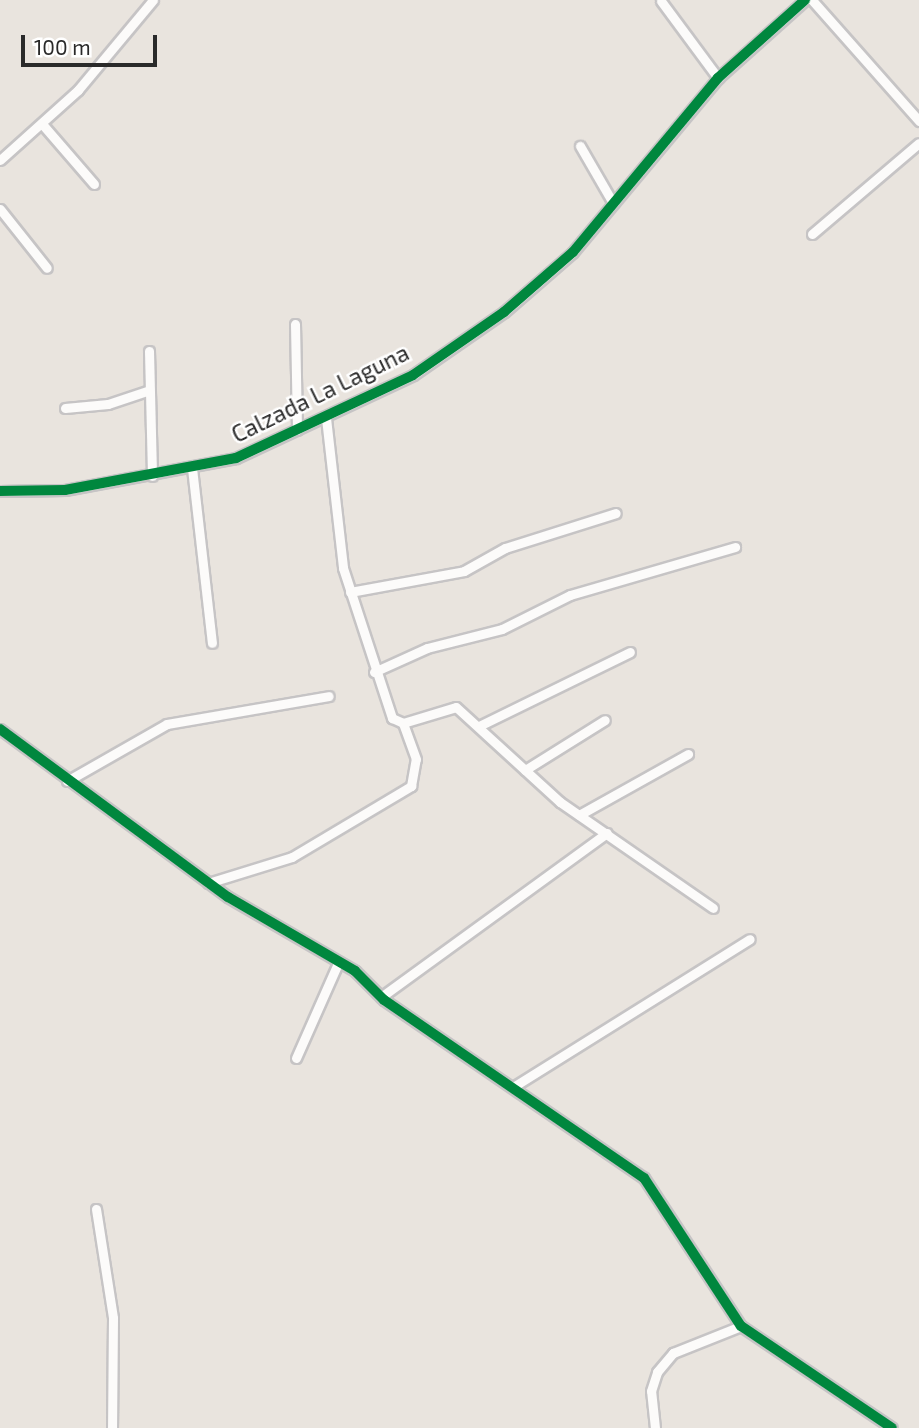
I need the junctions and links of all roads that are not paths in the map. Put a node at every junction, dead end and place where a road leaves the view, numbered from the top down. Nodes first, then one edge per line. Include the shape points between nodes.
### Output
1 (153, 0) edge
2 (804, 0) edge
3 (812, 0) edge
4 (661, 1) edge
5 (718, 78) junction
6 (919, 121) edge
7 (43, 125) junction
8 (919, 143) edge
9 (580, 146) dead end
10 (0, 160) edge
11 (94, 184) dead end
12 (613, 203) junction
13 (0, 209) edge
14 (812, 234) dead end
15 (47, 268) dead end
16 (295, 324) dead end
17 (149, 351) dead end
18 (147, 391) junction
19 (65, 408) dead end
20 (326, 418) junction
21 (297, 430) junction
22 (192, 467) junction
23 (152, 476) junction
24 (0, 491) edge
25 (616, 513) dead end
26 (735, 547) dead end
27 (350, 592) junction
28 (212, 643) dead end
29 (630, 652) dead end
30 (374, 672) junction
31 (329, 696) dead end
32 (606, 720) dead end
33 (403, 723) junction
34 (479, 726) junction
35 (0, 729) edge
36 (688, 754) dead end
37 (525, 770) junction
38 (67, 781) junction
39 (579, 815) junction
40 (607, 833) junction
41 (208, 883) junction
42 (713, 908) dead end
43 (750, 939) dead end
44 (338, 963) junction
45 (381, 997) junction
46 (296, 1058) dead end
47 (513, 1087) junction
48 (96, 1209) dead end
49 (741, 1326) junction
50 (112, 1428) edge
51 (655, 1428) edge
52 (892, 1428) edge

1 - 7 street
2 - 5 street, Calzada La Laguna
3 - 6 street
4 - 5 street
5 - 12 street, Calzada La Laguna
7 - 10 street
7 - 11 street
8 - 14 street
9 - 12 street
12 - 20 street, Calzada La Laguna via 573,252 504,312 413,375
13 - 15 street
16 - 21 street
17 - 18 street
18 - 19 street via 108,404
18 - 23 street
20 - 21 street, Calzada La Laguna
20 - 27 street
21 - 22 street, Calzada La Laguna via 236,458
22 - 23 street, Calzada La Laguna
22 - 28 street
23 - 24 street, Calzada La Laguna via 65,490
25 - 27 street via 505,548 464,571
26 - 30 street via 570,595 489,634 427,648
27 - 30 street
29 - 34 street
30 - 33 street via 392,718
31 - 38 street via 167,724
32 - 37 street
33 - 34 street via 456,707
33 - 41 street via 418,773 411,786 292,857
34 - 37 street
35 - 38 street
36 - 39 street
37 - 39 street
38 - 41 street
39 - 40 street
40 - 42 street
40 - 45 street
41 - 44 street
43 - 47 street
44 - 45 street
44 - 46 street
45 - 47 street
47 - 49 street via 643,1178
48 - 50 street via 113,1318
49 - 51 street via 673,1353 657,1371 651,1391
49 - 52 street

